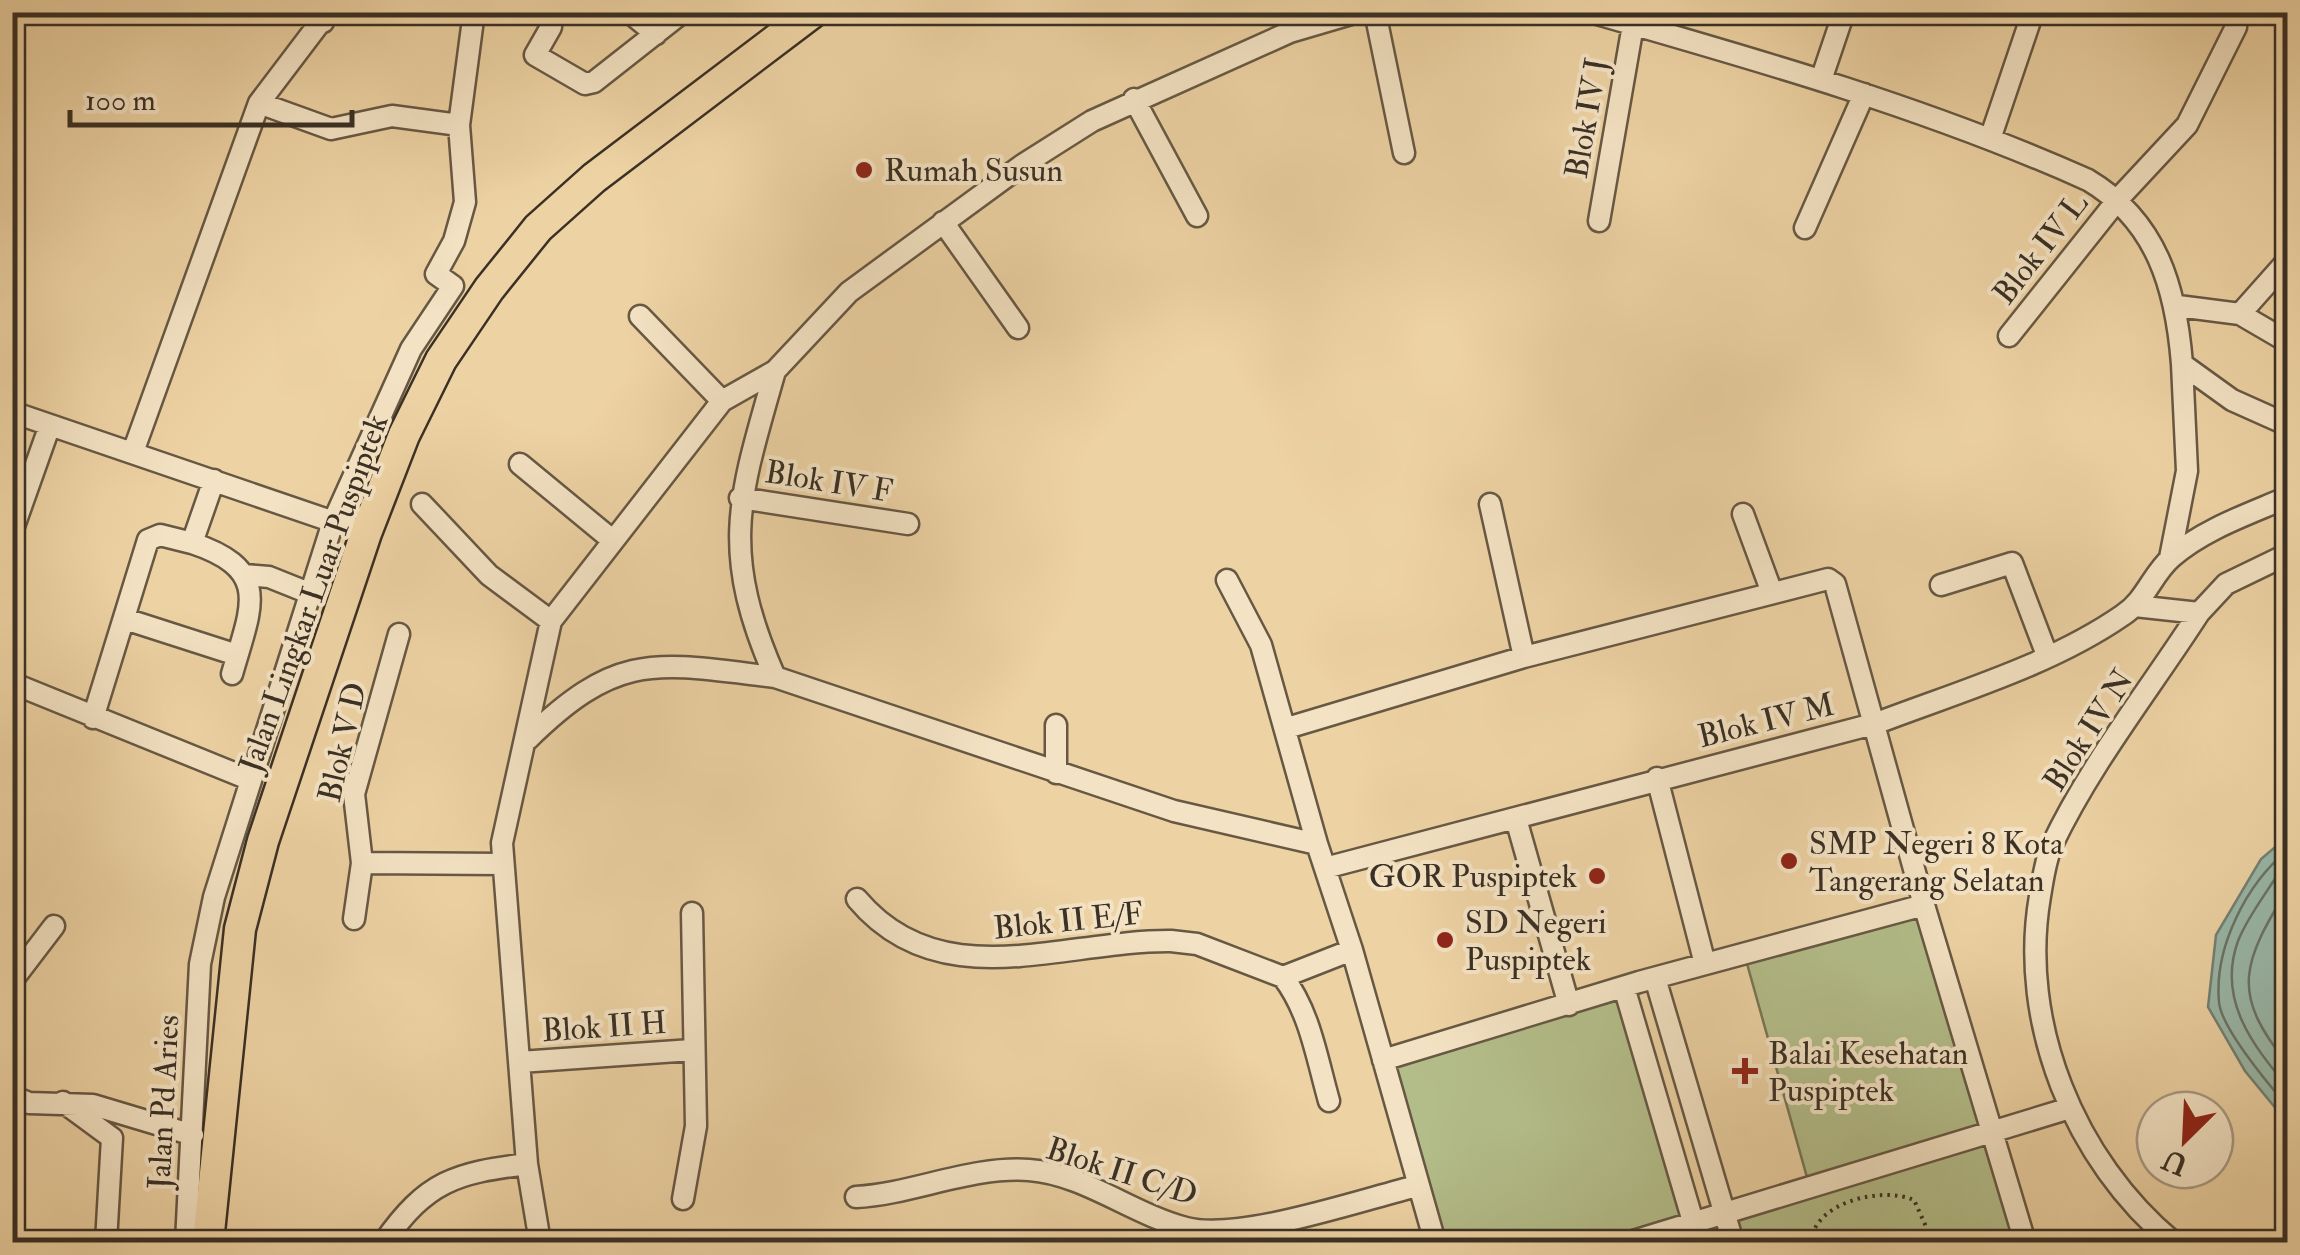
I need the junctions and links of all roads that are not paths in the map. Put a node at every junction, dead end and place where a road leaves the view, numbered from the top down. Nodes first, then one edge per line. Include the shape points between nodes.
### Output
1 (301, 12) edge
2 (474, 12) edge
3 (629, 12) edge
4 (683, 12) edge
5 (813, 12) edge
6 (1358, 12) edge
7 (1375, 12) edge
8 (1590, 12) edge
9 (1844, 12) edge
10 (2033, 12) edge
11 (326, 17) edge
12 (1648, 22) edge
13 (551, 27) dead end
14 (2236, 27) dead end
15 (656, 34) junction
16 (1821, 80) junction
17 (1864, 94) junction
18 (1134, 99) junction
19 (258, 104) junction
20 (459, 126) junction
21 (1990, 139) junction
22 (1404, 153) dead end
23 (2118, 198) junction
24 (1197, 216) dead end
25 (943, 222) junction
26 (1599, 222) dead end
27 (1805, 228) dead end
28 (2288, 260) edge
29 (2178, 306) junction
30 (2240, 314) junction
31 (640, 316) dead end
32 (1018, 328) dead end
33 (2009, 336) dead end
34 (2288, 342) edge
35 (2182, 364) junction
36 (775, 371) junction
37 (722, 400) junction
38 (12, 412) edge
39 (50, 425) junction
40 (2288, 426) edge
41 (132, 452) junction
42 (520, 464) dead end
43 (214, 480) junction
44 (2288, 497) edge
45 (740, 498) junction
46 (422, 504) dead end
47 (1490, 504) dead end
48 (1742, 514) dead end
49 (332, 522) junction
50 (908, 524) dead end
51 (12, 532) edge
52 (366, 533) junction
53 (611, 539) junction
54 (192, 543) junction
55 (2288, 554) edge
56 (2170, 558) junction
57 (245, 575) junction
58 (1227, 580) dead end
59 (1941, 585) dead end
60 (1771, 590) junction
61 (309, 594) junction
62 (2134, 606) junction
63 (2199, 614) junction
64 (125, 619) junction
65 (550, 621) junction
66 (399, 634) dead end
67 (2048, 655) junction
68 (1524, 658) junction
69 (774, 676) junction
70 (12, 683) edge
71 (93, 718) junction
72 (1877, 723) junction
73 (1056, 726) dead end
74 (1287, 728) junction
75 (528, 739) junction
76 (1056, 773) junction
77 (1657, 778) junction
78 (251, 780) junction
79 (1516, 819) junction
80 (1317, 844) junction
81 (362, 863) junction
82 (503, 864) junction
83 (1325, 868) junction
84 (857, 899) dead end
85 (1924, 905) junction
86 (692, 913) dead end
87 (354, 920) dead end
88 (54, 926) dead end
89 (1352, 950) junction
90 (1705, 964) junction
91 (1283, 977) junction
92 (1655, 978) junction
93 (12, 981) edge
94 (1624, 987) junction
95 (1569, 1004) junction
96 (692, 1050) junction
97 (1382, 1060) junction
98 (520, 1062) junction
99 (12, 1096) edge
100 (1329, 1101) dead end
101 (64, 1102) junction
102 (2070, 1108) junction
103 (1992, 1132) junction
104 (193, 1135) junction
105 (527, 1164) junction
106 (1417, 1186) junction
107 (856, 1197) dead end
108 (683, 1200) dead end
109 (1725, 1214) junction
110 (1697, 1234) edge
111 (1248, 1235) edge
112 (1195, 1236) edge
113 (106, 1242) edge
114 (186, 1242) edge
115 (208, 1242) edge
116 (384, 1242) edge
117 (540, 1242) edge
118 (1435, 1242) edge
119 (1630, 1242) edge
120 (1733, 1242) edge
121 (2025, 1242) edge
122 (2172, 1242) edge

1 - 11 street
2 - 20 street
3 - 15 street
4 - 15 street
5 - 52 main road, Jalan Lingkar Luar Puspiptek via 538,228 441,360
6 - 18 street via 1290,32
7 - 22 street
8 - 12 street
9 - 16 street
10 - 21 street
11 - 19 street
12 - 16 street
12 - 26 street, Blok IV J
13 - 15 street via 535,55 584,84
14 - 23 street, Blok IV L via 2187,124
16 - 17 street
17 - 21 street
17 - 27 street
18 - 24 street
18 - 25 street
19 - 20 street via 330,129 392,116
19 - 41 street
20 - 49 street, Jalan Pd Aries via 465,202 436,274 453,286 411,349
21 - 23 street
23 - 29 street via 2160,260
23 - 33 street, Blok IV L
25 - 32 street
25 - 36 street via 849,292
28 - 30 street
29 - 30 street
29 - 35 street
30 - 34 street
31 - 37 street
35 - 40 street via 2232,400
35 - 56 street via 2187,471
36 - 37 street
36 - 45 street
37 - 53 street
38 - 39 street
39 - 41 street
39 - 51 street
41 - 43 street
42 - 53 street
43 - 49 street
43 - 54 street
44 - 56 street via 2224,524
45 - 50 street, Blok IV F
45 - 69 street via 738,562
46 - 65 street via 489,575
47 - 68 street
48 - 60 street
49 - 52 street
49 - 61 street, Jalan Pd Aries
52 - 115 main road, Jalan Lingkar Luar Puspiptek via 240,929
53 - 65 street
54 - 57 street via 224,553
54 - 64 street via 160,535 148,540
55 - 63 street, Blok IV N via 2226,584
56 - 62 street
57 - 61 street
57 - 64 street via 250,612 235,664
58 - 74 street via 1261,646
59 - 67 street via 2012,563
60 - 68 street, Blok IV M
60 - 72 street, Blok IV M via 1833,580
61 - 78 street, Jalan Pd Aries
62 - 63 street
62 - 67 street
63 - 102 street, Blok IV N via 2047,858 2033,934 2034,981
64 - 71 street
65 - 75 street
66 - 81 street, Blok V D via 354,794
67 - 72 street
68 - 74 street, Blok IV M
69 - 75 street via 704,669 622,672 570,697
69 - 76 street
70 - 71 street
71 - 78 street
72 - 77 street, Blok IV M
72 - 85 street
73 - 76 street
74 - 80 street
75 - 82 street via 505,818
76 - 80 street via 1174,811
77 - 79 street, Blok IV M
77 - 90 street
78 - 104 street, Jalan Pd Aries via 200,964
79 - 83 street, Blok IV M
79 - 95 street
80 - 83 street
81 - 82 street
81 - 87 street, Blok V D
82 - 98 street
83 - 89 street
84 - 91 street, Blok II E/F via 874,920 907,939 964,958 1006,960 1171,940
85 - 90 street
85 - 103 street
86 - 96 street, Blok II H
88 - 93 street
89 - 91 street
89 - 97 street
90 - 92 street
91 - 100 street via 1307,1022
92 - 94 street
92 - 109 street
94 - 95 street
94 - 110 street
95 - 97 street
96 - 98 street, Blok II H
96 - 108 street, Blok II H via 696,1126
97 - 106 street
98 - 105 street
99 - 101 street
101 - 104 street
101 - 113 street via 112,1138
102 - 103 street
102 - 122 street, Blok IV N via 2130,1203
103 - 109 street
103 - 121 street
104 - 114 street, Jalan Pd Aries
105 - 116 street via 438,1186 411,1204
105 - 117 street
106 - 111 street, Blok II C/D
106 - 118 street
107 - 112 street, Blok II C/D via 1030,1170 1072,1180
109 - 110 street
109 - 120 street
110 - 119 street
111 - 112 street, Blok II C/D

